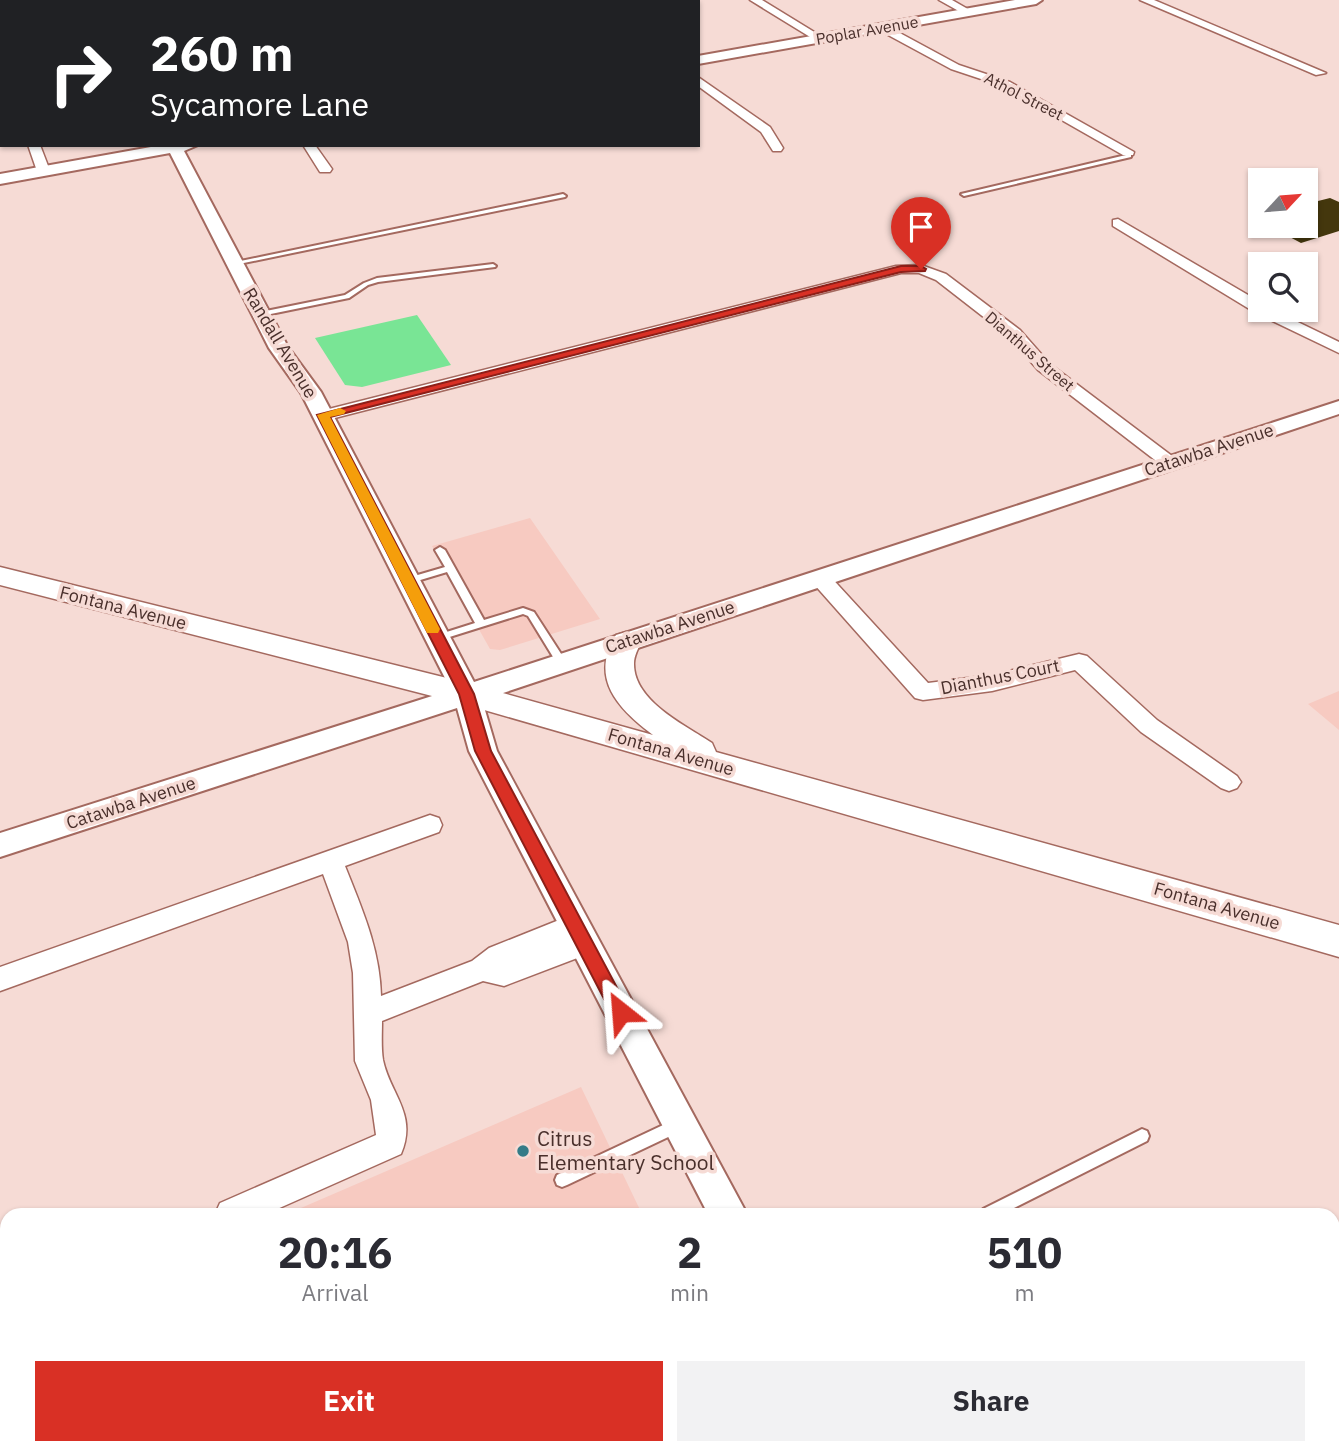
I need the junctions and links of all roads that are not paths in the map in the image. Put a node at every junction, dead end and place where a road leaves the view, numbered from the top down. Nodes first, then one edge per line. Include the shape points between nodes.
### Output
1 (755, 0) edge
2 (944, 0) edge
3 (1036, 0) edge
4 (1145, 0) edge
5 (968, 12) junction
6 (881, 27) junction
7 (819, 38) junction
8 (700, 60) edge
9 (1320, 73) dead end
10 (700, 81) edge
11 (35, 147) edge
12 (175, 147) edge
13 (180, 147) edge
14 (310, 147) edge
15 (777, 148) dead end
16 (1128, 152) joint
17 (325, 169) dead end
18 (43, 171) junction
19 (0, 179) edge
20 (964, 194) dead end
21 (562, 196) dead end
22 (1118, 223) dead end
23 (234, 264) junction
24 (493, 265) dead end
25 (1248, 301) edge
26 (261, 314) junction
27 (1287, 322) edge
28 (1339, 348) edge
29 (1339, 407) edge
30 (323, 415) junction
31 (1170, 463) junction
32 (440, 551) dead end
33 (450, 568) junction
34 (0, 576) edge
35 (820, 578) junction
36 (407, 581) junction
37 (481, 624) junction
38 (437, 638) junction
39 (626, 642) junction
40 (562, 663) junction
41 (467, 694) junction
42 (726, 768) junction
43 (1229, 782) dead end
44 (430, 825) dead end
45 (0, 845) edge
46 (330, 860) junction
47 (579, 934) junction
48 (1339, 941) edge
49 (0, 979) edge
50 (368, 1014) junction
51 (680, 1124) junction
52 (1142, 1136) dead end
53 (562, 1180) dead end
54 (244, 1208) edge
55 (725, 1208) edge
56 (1000, 1208) edge

1 - 7 street
2 - 5 street
3 - 5 street, Poplar Avenue
4 - 9 street
5 - 6 street, Poplar Avenue
6 - 7 street, Poplar Avenue
6 - 16 street, Athol Street via 955,66 1006,84
7 - 8 street, Poplar Avenue
10 - 15 street via 766,130
11 - 18 street
12 - 18 street
13 - 23 street, Randall Avenue
14 - 17 street
16 - 20 lane via 1129,156
18 - 19 street
21 - 23 lane
22 - 25 street
23 - 26 street, Randall Avenue
24 - 26 lane via 377,280 347,297
26 - 30 street, Randall Avenue
27 - 28 street
29 - 31 street, Catawba Avenue
30 - 31 street, Dianthus Street via 901,269 921,269 941,277 1014,333 1044,367
30 - 36 street, Randall Avenue
31 - 35 street, Catawba Avenue
32 - 33 lane
33 - 36 lane
33 - 37 lane
34 - 41 main road, Fontana Avenue
35 - 39 street, Catawba Avenue
35 - 43 street, Dianthus Court via 923,692 992,683 1079,661 1149,726
36 - 38 street, Randall Avenue
37 - 38 lane
37 - 40 lane via 523,611 531,614
38 - 41 street, Randall Avenue
39 - 40 street, Catawba Avenue
39 - 42 main road via 618,664 627,695
40 - 41 street, Catawba Avenue
41 - 42 main road, Fontana Avenue
41 - 45 street, Catawba Avenue
41 - 47 street, Randall Avenue via 483,751
42 - 48 main road, Fontana Avenue
44 - 46 street
46 - 49 street
46 - 50 street via 360,942 367,973
47 - 50 street via 504,974 482,969
47 - 51 street, Randall Avenue
50 - 54 street via 369,1061 386,1100 390,1143
51 - 53 lane
51 - 55 street, Randall Avenue
52 - 56 lane

